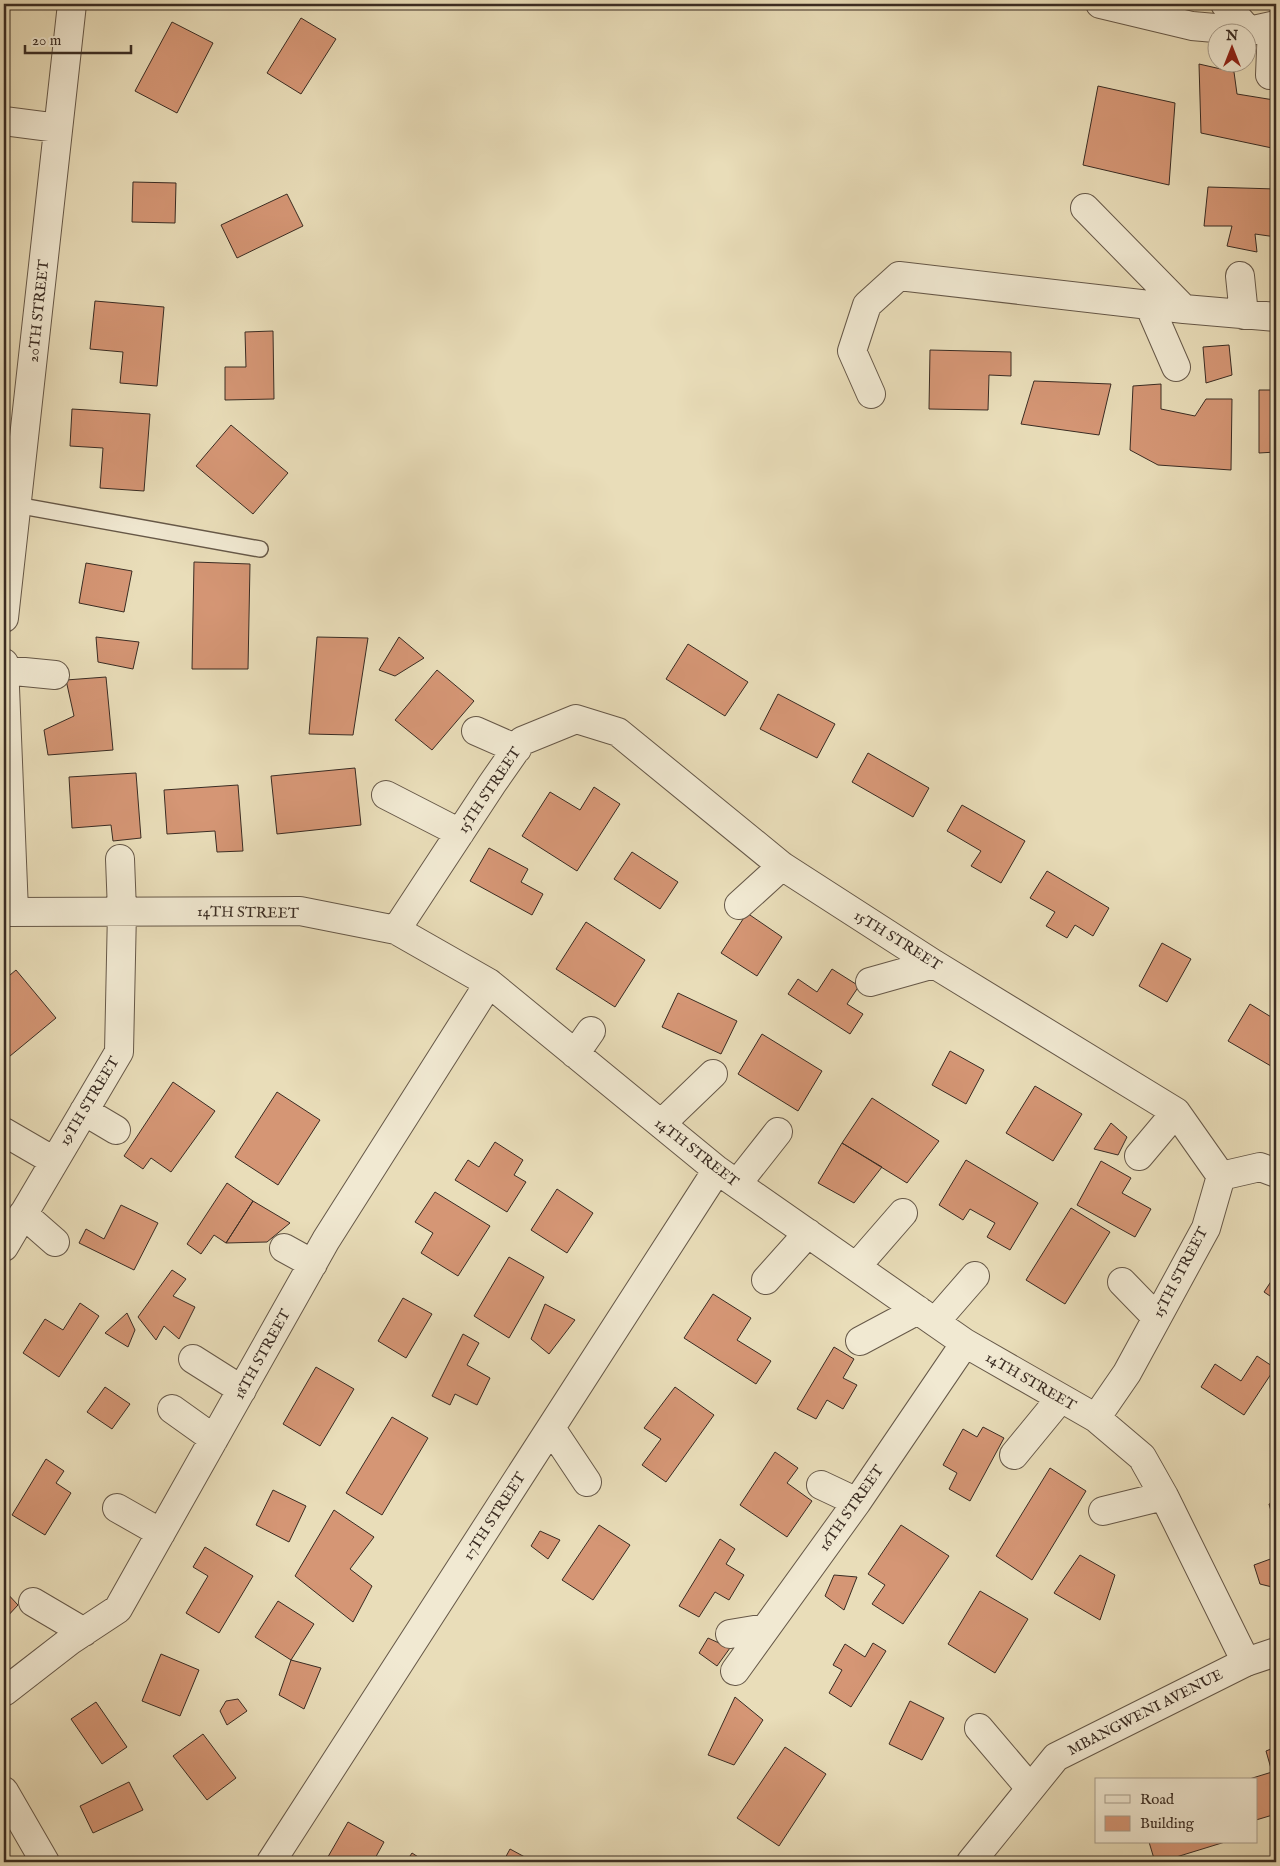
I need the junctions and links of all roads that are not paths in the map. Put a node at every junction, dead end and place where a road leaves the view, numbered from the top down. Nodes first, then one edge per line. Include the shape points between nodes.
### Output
1 (72, 4) edge
2 (1100, 4) edge
3 (1225, 4) edge
4 (1266, 28) edge
5 (1270, 75) dead end
6 (4, 121) edge
7 (58, 128) junction
8 (1085, 208) dead end
9 (1240, 276) dead end
10 (1149, 305) junction
11 (1184, 309) junction
12 (1244, 315) junction
13 (1276, 317) edge
14 (1176, 367) dead end
15 (871, 394) dead end
16 (16, 505) junction
17 (260, 549) dead end
18 (4, 618) edge
19 (4, 663) edge
20 (4, 670) edge
21 (55, 675) dead end
22 (476, 731) dead end
23 (517, 749) junction
24 (386, 795) dead end
25 (7, 833) edge
26 (460, 833) junction
27 (120, 859) dead end
28 (782, 866) junction
29 (739, 905) dead end
30 (9, 911) edge
31 (122, 911) junction
32 (396, 930) junction
33 (934, 964) junction
34 (870, 982) dead end
35 (489, 983) junction
36 (591, 1031) dead end
37 (575, 1054) junction
38 (713, 1074) dead end
39 (84, 1111) junction
40 (1176, 1112) junction
41 (661, 1124) junction
42 (116, 1130) dead end
43 (4, 1132) edge
44 (778, 1132) dead end
45 (1139, 1156) dead end
46 (54, 1161) junction
47 (1276, 1172) edge
48 (1221, 1176) junction
49 (727, 1177) junction
50 (903, 1213) dead end
51 (23, 1214) junction
52 (808, 1233) junction
53 (55, 1242) dead end
54 (4, 1247) edge
55 (284, 1248) dead end
56 (312, 1264) junction
57 (856, 1268) junction
58 (975, 1276) dead end
59 (766, 1280) dead end
60 (1122, 1282) dead end
61 (926, 1316) junction
62 (1156, 1317) junction
63 (860, 1341) dead end
64 (964, 1343) junction
65 (193, 1359) dead end
66 (242, 1390) junction
67 (1060, 1399) junction
68 (172, 1409) dead end
69 (1096, 1418) junction
70 (551, 1428) junction
71 (214, 1440) junction
72 (1014, 1455) dead end
73 (587, 1482) dead end
74 (821, 1485) dead end
75 (1164, 1496) junction
76 (857, 1502) junction
77 (117, 1508) dead end
78 (1103, 1511) dead end
79 (161, 1533) junction
80 (33, 1602) dead end
81 (766, 1628) junction
82 (84, 1632) junction
83 (730, 1634) dead end
84 (1276, 1652) edge
85 (1246, 1662) junction
86 (735, 1671) dead end
87 (4, 1692) edge
88 (979, 1728) dead end
89 (1030, 1788) junction
90 (4, 1791) edge
91 (45, 1862) edge
92 (272, 1862) edge
93 (971, 1862) edge

1 - 7 street, 20TH STREET
2 - 4 street via 1192,26
3 - 4 street
4 - 5 street
6 - 7 street
7 - 16 street, 20TH STREET
8 - 11 street
9 - 12 street
10 - 11 street
10 - 14 street
10 - 15 street via 900,276 867,305 852,351
11 - 12 street
12 - 13 street
16 - 17 lane
16 - 18 street, 20TH STREET
19 - 20 street
20 - 21 street
20 - 25 street
22 - 23 street
23 - 26 street, 15TH STREET
23 - 28 street, 15TH STREET via 522,741 576,719 618,732
24 - 26 street
25 - 30 street
26 - 32 street, 15TH STREET
27 - 31 street, 19TH STREET
28 - 29 street
28 - 33 street, 15TH STREET
30 - 31 street, 14TH STREET
31 - 32 street, 14TH STREET via 300,911
31 - 39 street, 19TH STREET via 119,1052
32 - 35 street, 14TH STREET
33 - 34 street
33 - 40 street, 15TH STREET
35 - 37 street, 14TH STREET
35 - 56 street, 18TH STREET
36 - 37 street
37 - 41 street, 14TH STREET
38 - 41 street
39 - 42 street
39 - 46 street, 19TH STREET
40 - 45 street
40 - 48 street, 15TH STREET
41 - 49 street, 14TH STREET
43 - 46 street
44 - 49 street, 17TH STREET
46 - 51 street, 19TH STREET
47 - 48 street via 1260,1167
48 - 62 street, 15TH STREET via 1206,1228
49 - 52 street, 14TH STREET
49 - 70 street, 17TH STREET
50 - 57 street
51 - 53 street
51 - 54 street, 19TH STREET
52 - 57 street, 14TH STREET
52 - 59 street
55 - 56 street
56 - 66 street, 18TH STREET
57 - 61 street, 14TH STREET
58 - 61 street
60 - 62 street
61 - 63 street
61 - 64 street, 14TH STREET
62 - 69 street, 15TH STREET via 1127,1372
64 - 67 street, 14TH STREET
64 - 76 street, 16TH STREET
65 - 66 street
66 - 71 street, 18TH STREET
67 - 69 street, 14TH STREET
67 - 72 street
68 - 71 street
69 - 75 street, 14TH STREET via 1142,1457
70 - 73 street
70 - 92 street, 17TH STREET
71 - 79 street, 18TH STREET
74 - 76 street
75 - 78 street
75 - 85 street, 14TH STREET
76 - 81 street, 16TH STREET
77 - 79 street
79 - 82 street, 18TH STREET via 118,1609
80 - 82 street
81 - 83 street
81 - 86 street, 16TH STREET
82 - 87 street, 18TH STREET
84 - 85 street, MBANGWENI AVENUE
85 - 89 street, MBANGWENI AVENUE via 1056,1757
88 - 89 street
89 - 93 street, MBANGWENI AVENUE
90 - 91 street

